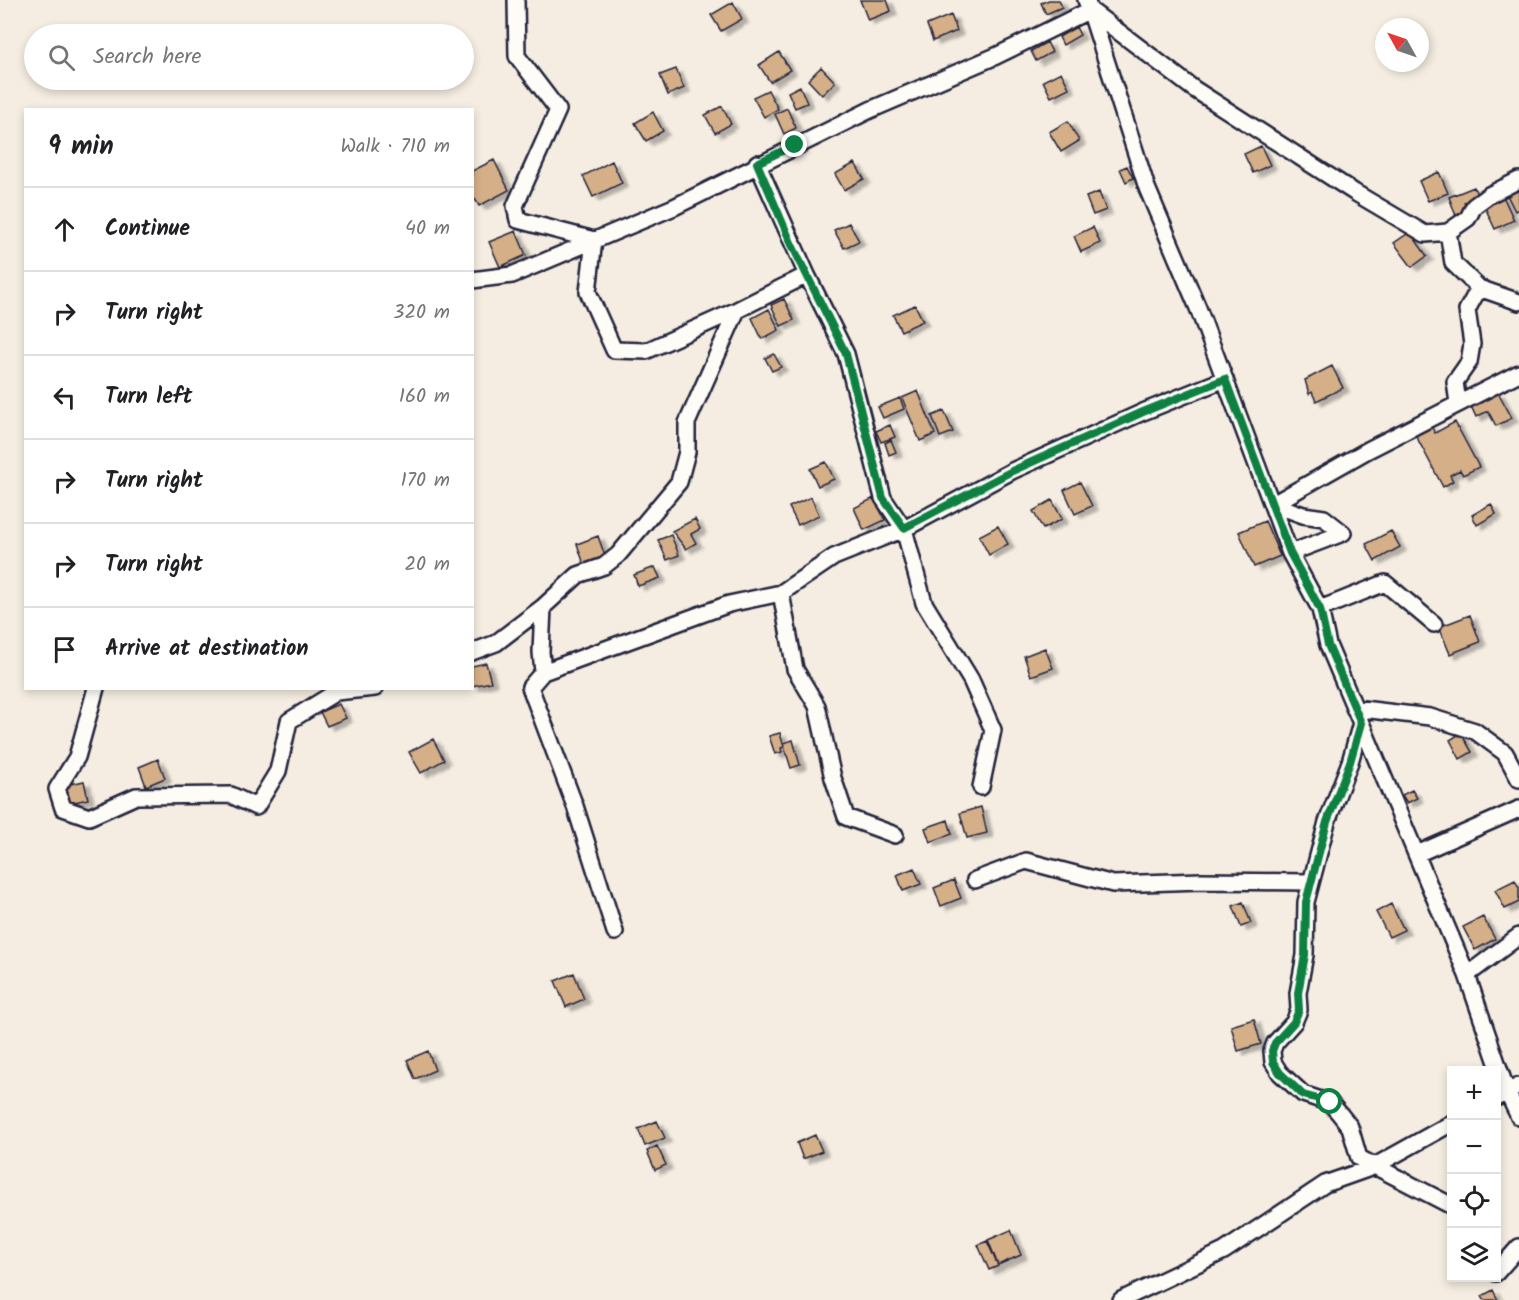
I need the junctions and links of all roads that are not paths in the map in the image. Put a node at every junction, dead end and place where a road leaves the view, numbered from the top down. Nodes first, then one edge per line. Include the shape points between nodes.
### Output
1 (516, 0) edge
2 (1088, 5) edge
3 (757, 163) junction
4 (1519, 180) edge
5 (1448, 232) junction
6 (594, 240) junction
7 (807, 274) junction
8 (474, 280) edge
9 (1479, 288) junction
10 (1519, 302) edge
11 (737, 310) junction
12 (1519, 373) edge
13 (1225, 379) junction
14 (1458, 403) junction
15 (1273, 504) junction
16 (904, 528) junction
17 (1290, 553) junction
18 (782, 593) junction
19 (543, 607) junction
20 (1320, 609) junction
21 (1434, 624) dead end
22 (474, 651) edge
23 (543, 672) junction
24 (95, 690) edge
25 (356, 690) edge
26 (1354, 708) junction
27 (1361, 723) junction
28 (1519, 778) edge
29 (981, 787) dead end
30 (1519, 809) edge
31 (895, 836) dead end
32 (1417, 854) junction
33 (975, 880) dead end
34 (1311, 882) junction
35 (615, 933) dead end
36 (1519, 936) edge
37 (1467, 975) junction
38 (1507, 1092) edge
39 (1519, 1117) edge
40 (1447, 1126) edge
41 (1373, 1167) junction
42 (1447, 1204) edge
43 (1519, 1247) edge
44 (1501, 1268) edge
45 (1120, 1300) edge

1 - 6 street via 517,56 558,110 516,206 518,220
2 - 3 street via 996,56
2 - 5 street via 1194,89 1354,192 1425,234
2 - 13 street via 1147,188
3 - 6 street via 674,207
3 - 7 street
4 - 5 street via 1489,195 1474,206 1468,218
5 - 9 street via 1453,263
6 - 8 street via 512,274
6 - 11 street via 588,292 615,350 646,351
7 - 11 street
7 - 16 street via 846,354 883,498
9 - 10 street
9 - 14 street via 1467,310 1472,344 1469,362 1455,382
11 - 19 street via 687,423 687,452 679,482 618,555 604,566 578,574
12 - 14 street
13 - 15 street
13 - 16 street via 1012,471
14 - 15 street
15 - 17 street
15 - 17 street via 1324,518 1343,533
16 - 18 street via 834,557
16 - 29 street via 924,603 971,680 993,729
17 - 20 street
18 - 23 street via 729,604
18 - 31 street via 795,669 817,706 846,817
19 - 22 street via 496,643
19 - 23 street
20 - 21 street via 1384,583
20 - 26 street via 1328,645
23 - 35 street via 530,687
24 - 25 street via 77,757 57,789 63,808 89,817 136,796 231,795 256,807 278,771 290,721 336,692
26 - 27 street
26 - 28 street via 1430,717 1475,731 1505,753
27 - 32 street
27 - 34 street
30 - 32 street
32 - 37 street
33 - 34 street via 1026,861 1113,884
34 - 41 street via 1306,902 1299,1010 1294,1022 1275,1043 1273,1062 1303,1095 1330,1102 1350,1127 1359,1158
36 - 37 street
37 - 38 street
38 - 39 street
40 - 41 street
41 - 42 street
41 - 45 street via 1325,1184 1224,1251
43 - 44 street

